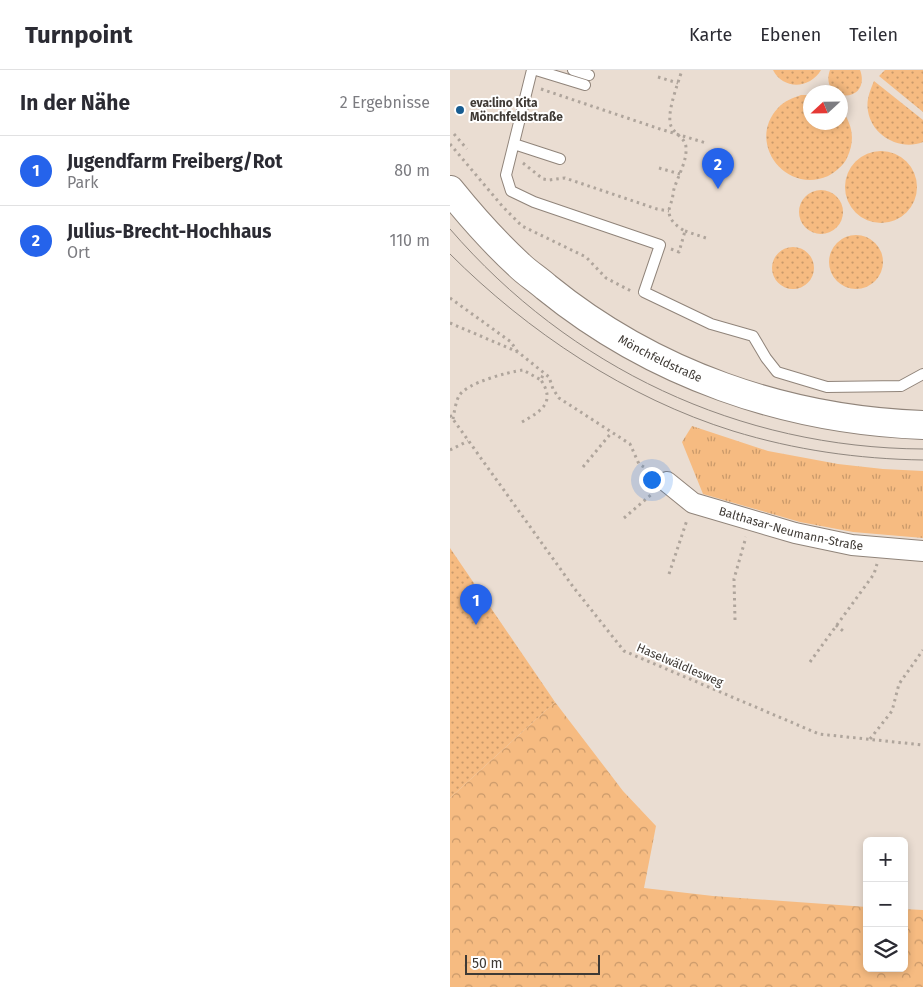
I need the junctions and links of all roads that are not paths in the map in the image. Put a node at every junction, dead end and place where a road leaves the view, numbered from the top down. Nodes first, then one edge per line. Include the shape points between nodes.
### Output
1 (532, 70) edge
2 (536, 70) edge
3 (573, 70) edge
4 (589, 75) dead end
5 (585, 85) dead end
6 (513, 149) junction
7 (560, 159) dead end
8 (450, 190) edge
9 (923, 374) edge
10 (923, 383) edge
11 (901, 386) junction
12 (923, 425) edge
13 (667, 482) road end
14 (923, 551) edge

1 - 6 lane
2 - 5 lane
3 - 4 lane
6 - 7 lane
6 - 11 lane via 506,175 511,192 660,245 644,292 711,324 753,336 777,372 827,387
8 - 12 main road, Mönchfeldstraße via 520,266 560,299 632,346 676,368 731,391 815,413
9 - 11 lane
10 - 11 lane
13 - 14 street, Balthasar-Neumann-Straße via 693,503 795,532 852,545

